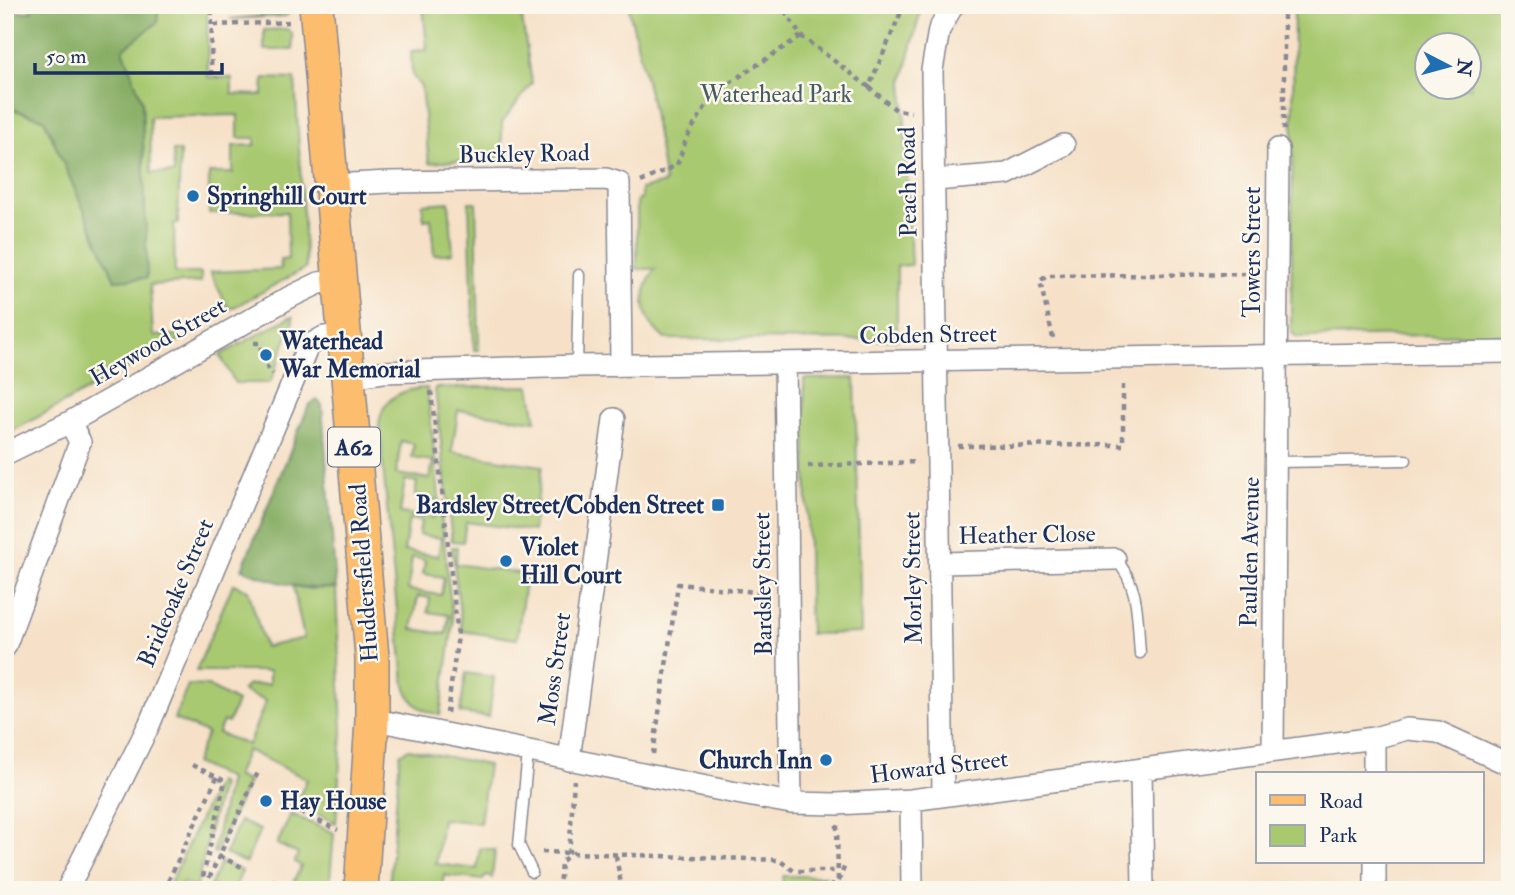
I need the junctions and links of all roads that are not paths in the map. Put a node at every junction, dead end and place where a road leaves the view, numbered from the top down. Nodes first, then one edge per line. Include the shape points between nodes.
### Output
1 (953, 5) edge
2 (306, 13) edge
3 (1064, 145) dead end
4 (1278, 149) road end
5 (935, 180) junction
6 (331, 186) junction
7 (579, 275) dead end
8 (339, 280) junction
9 (343, 334) junction
10 (1510, 352) edge
11 (1278, 355) junction
12 (937, 361) junction
13 (785, 363) junction
14 (621, 365) junction
15 (577, 366) junction
16 (348, 377) junction
17 (614, 419) dead end
18 (70, 422) junction
19 (5, 454) edge
20 (1406, 460) dead end
21 (1277, 462) junction
22 (1115, 559) joint
23 (940, 564) junction
24 (5, 647) edge
25 (1140, 653) dead end
26 (372, 721) junction
27 (1374, 738) junction
28 (1273, 750) junction
29 (528, 753) junction
30 (1510, 765) edge
31 (1141, 769) junction
32 (572, 770) junction
33 (1374, 772) edge
34 (943, 793) junction
35 (911, 800) junction
36 (791, 803) junction
37 (1375, 864) edge
38 (532, 872) dead end
39 (67, 890) edge
40 (361, 890) edge
41 (912, 890) edge
42 (1143, 890) edge
43 (1375, 890) edge

1 - 5 street, Peach Road via 936,43 932,70
2 - 6 main road, Huddersfield Road / A62
3 - 5 street via 1007,174
4 - 11 street, Towers Street
5 - 12 street, Peach Road
6 - 8 main road, Huddersfield Road / A62
6 - 14 street, Buckley Road via 606,179 619,183
7 - 15 lane
8 - 9 main road, Huddersfield Road / A62
8 - 18 street, Heywood Street via 319,283 290,297
9 - 16 main road, Huddersfield Road / A62
9 - 39 street, Brideoake Street via 308,346 149,725
10 - 11 street, Cobden Street
11 - 12 street, Cobden Street
11 - 21 street, Paulden Avenue
12 - 13 street, Cobden Street
12 - 23 street, Morley Street
13 - 14 street, Cobden Street
13 - 36 street, Bardsley Street
14 - 15 street, Cobden Street
15 - 16 street, Cobden Street
16 - 26 main road, Huddersfield Road / A62 via 371,644
17 - 32 street, Moss Street
18 - 19 street, Heywood Street
18 - 24 street via 80,442
20 - 21 lane
21 - 28 street, Paulden Avenue
22 - 23 street, Heather Close
22 - 25 lane via 1127,571 1135,590
23 - 34 street, Morley Street
26 - 29 street, Howard Street
26 - 40 main road, Huddersfield Road / A62
27 - 28 street, Howard Street
27 - 30 street, Howard Street via 1407,729 1438,732
27 - 33 street
28 - 31 street, Howard Street
29 - 32 street, Howard Street
29 - 38 lane via 519,845
31 - 34 street, Howard Street
31 - 42 street
32 - 36 street, Howard Street
34 - 35 street, Howard Street
35 - 36 street, Howard Street
35 - 41 street
37 - 43 street

